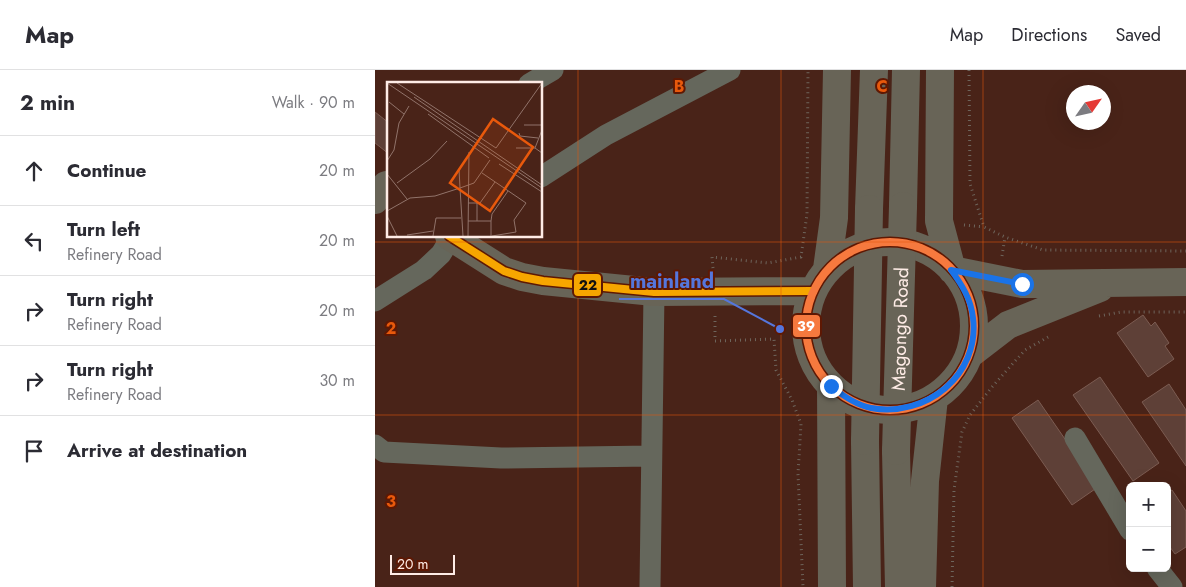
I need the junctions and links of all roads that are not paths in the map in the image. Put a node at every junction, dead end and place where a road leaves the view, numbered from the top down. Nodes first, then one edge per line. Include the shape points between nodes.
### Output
1 (553, 70) edge
2 (731, 70) edge
3 (837, 70) edge
4 (874, 70) edge
5 (906, 70) edge
6 (940, 70) edge
7 (532, 82) edge
8 (543, 176) edge
9 (450, 238) edge
10 (453, 238) edge
11 (951, 270) junction
12 (820, 280) junction
13 (1116, 282) junction
14 (1186, 282) edge
15 (654, 292) junction
16 (375, 301) edge
17 (969, 355) junction
18 (831, 386) junction
19 (934, 398) junction
20 (1075, 438) dead end
21 (375, 445) edge
22 (651, 456) junction
23 (1128, 527) edge
24 (1160, 572) edge
25 (650, 587) edge
26 (832, 587) edge
27 (867, 587) edge
28 (899, 587) edge
29 (922, 587) edge
30 (1172, 587) edge

1 - 7 street
2 - 8 street via 606,135
3 - 12 main road via 834,218
4 - 27 main road, Magongo Road, bridge via 865,441
5 - 28 main road, Magongo Road, bridge via 896,451
6 - 11 main road via 939,221
9 - 16 street via 441,254 424,270
10 - 15 main road via 504,271 522,277
11 - 12 main road via 933,255 912,245 889,242 866,245 845,255
11 - 13 main road via 1022,284
11 - 17 main road via 962,284 971,310 973,337
12 - 15 main road via 715,291
12 - 18 main road via 806,316 807,342 816,366
13 - 14 main road
13 - 17 main road via 1008,325
15 - 22 street
17 - 19 main road via 955,379
18 - 19 main road via 849,400 870,408 914,407
18 - 26 main road
19 - 29 main road via 925,481
20 - 23 street
21 - 22 street via 384,452 501,458
22 - 25 street
24 - 30 street

